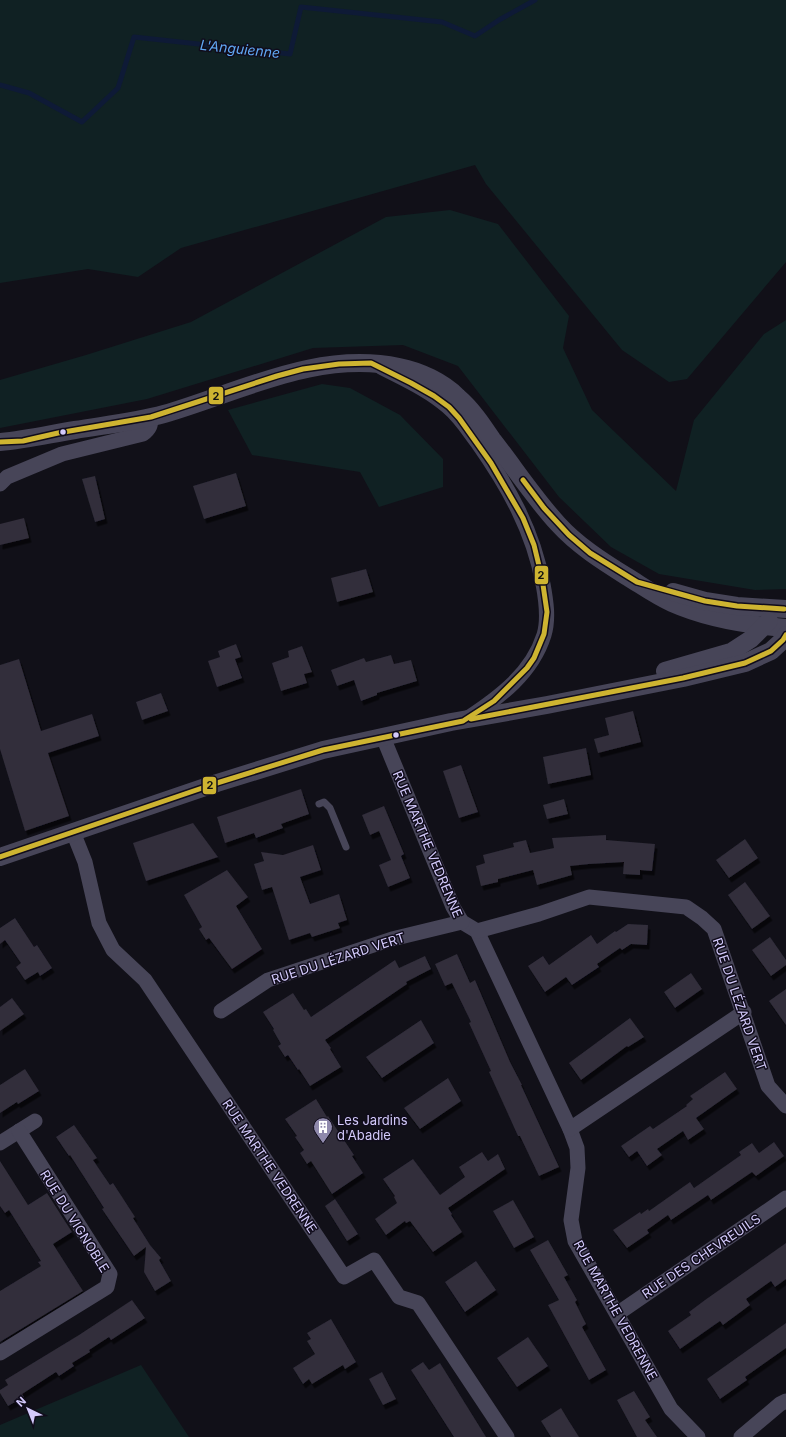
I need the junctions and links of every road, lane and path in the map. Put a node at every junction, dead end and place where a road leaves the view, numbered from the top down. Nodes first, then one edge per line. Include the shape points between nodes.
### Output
1 (371, 363) junction
2 (151, 417) junction
3 (0, 442) edge
4 (0, 484) edge
5 (637, 582) junction
6 (786, 612) edge
7 (764, 626) junction
8 (786, 628) edge
9 (786, 635) edge
10 (547, 705) junction
11 (463, 721) junction
12 (383, 737) junction
13 (318, 804) dead end
14 (73, 832) junction
15 (346, 847) dead end
16 (0, 857) edge
17 (462, 922) junction
18 (478, 931) junction
19 (221, 1011) dead end
20 (744, 1012) junction
21 (786, 1106) edge
22 (35, 1121) dead end
23 (570, 1129) junction
24 (19, 1131) junction
25 (0, 1143) edge
26 (786, 1198) edge
27 (617, 1314) junction
28 (0, 1353) edge
29 (786, 1401) edge
30 (507, 1437) edge
31 (698, 1437) edge
32 (740, 1437) edge

1 - 2 street via 339,364 296,371
1 - 5 street via 401,367 422,374 444,385 459,397 558,524 590,553
1 - 11 street via 411,382 449,407 492,463 534,545 545,594 547,612 544,634 527,668 494,700
2 - 3 street via 23,441
2 - 4 street via 151,426 143,434 62,454 7,478
5 - 6 street via 705,601
5 - 7 street via 672,603 704,615
6 - 7 street via 771,619
7 - 8 street
7 - 10 street via 751,639 731,652
9 - 10 street via 771,652 745,663 684,678
10 - 11 street
11 - 12 street
12 - 14 street via 323,750 277,764
12 - 17 street, RUE MARTHE VEDRENNE via 453,907
13 - 15 lane via 324,802 330,808
14 - 16 street
14 - 30 street, RUE MARTHE VEDRENNE via 85,862 99,923 113,950 145,980 344,1277 374,1260 399,1297 418,1303
17 - 18 street, RUE MARTHE VEDRENNE
17 - 19 street, RUE DU LÉZARD VERT via 392,939 268,980
18 - 20 street, RUE DU LÉZARD VERT via 589,897 686,907 714,929
18 - 23 street, RUE MARTHE VEDRENNE
20 - 21 street, RUE DU LÉZARD VERT via 768,1086
20 - 23 street
22 - 24 street
23 - 27 street, RUE MARTHE VEDRENNE via 577,1148 578,1168 571,1220 575,1241
24 - 25 street
24 - 28 street, RUE DU VIGNOBLE via 110,1274 107,1287
26 - 27 street, RUE DES CHEVREUILS
27 - 31 street, RUE MARTHE VEDRENNE via 671,1410
29 - 32 street

